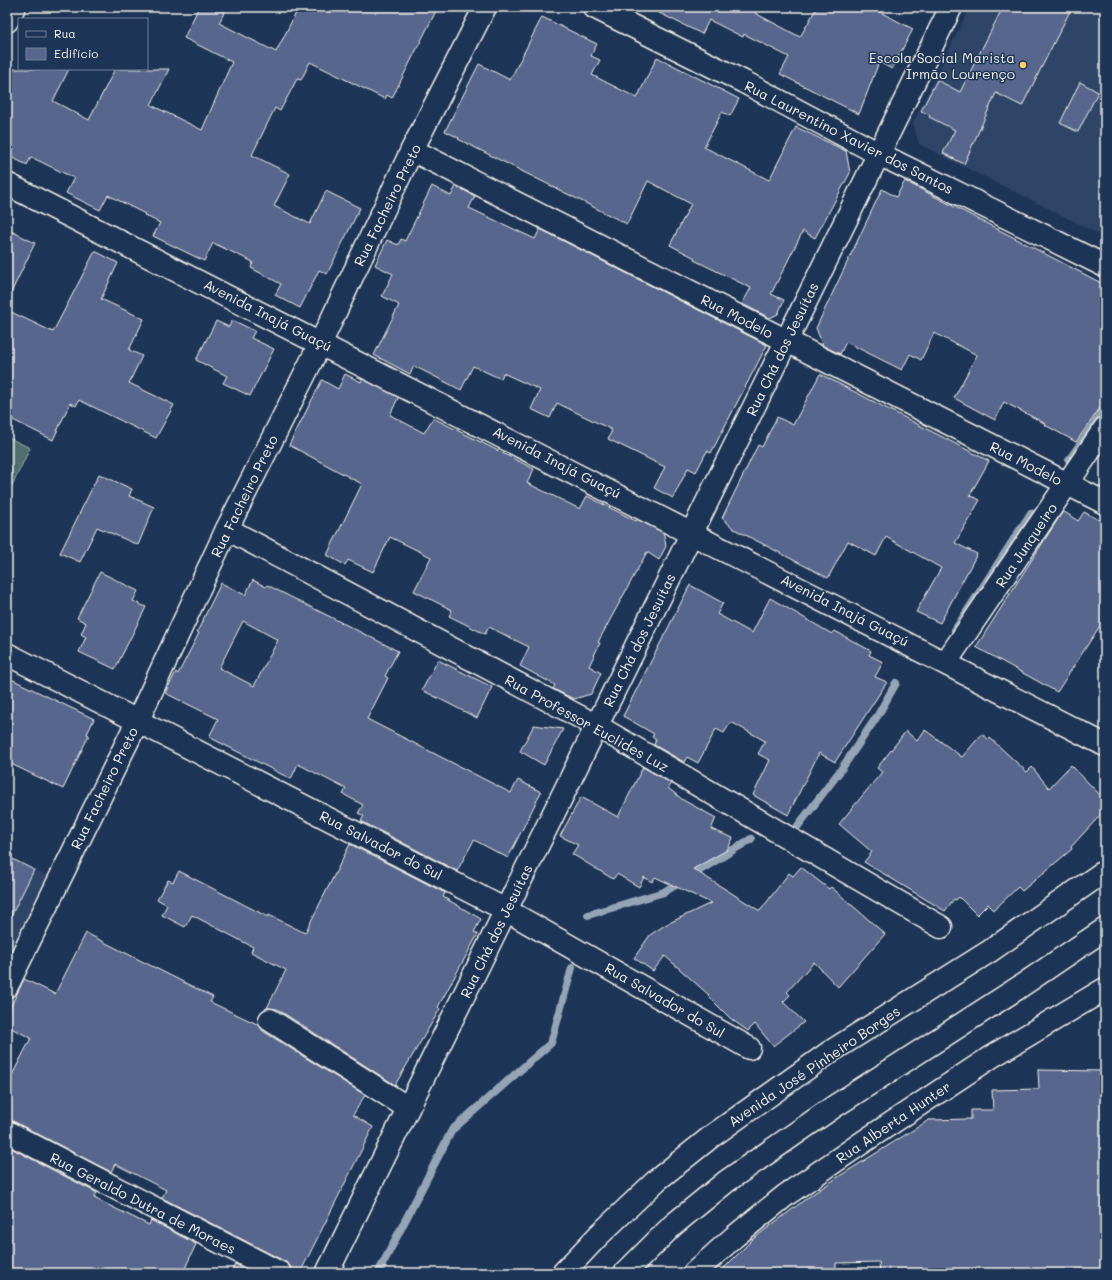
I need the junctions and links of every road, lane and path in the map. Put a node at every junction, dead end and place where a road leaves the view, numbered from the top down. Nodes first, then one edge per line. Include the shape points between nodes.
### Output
1 (14, 7) edge
2 (485, 7) edge
3 (594, 7) edge
4 (951, 7) edge
5 (7, 21) edge
6 (412, 150) junction
7 (879, 154) junction
8 (7, 184) edge
9 (1105, 266) edge
10 (787, 341) junction
11 (321, 342) junction
12 (1105, 428) edge
13 (1068, 484) junction
14 (1105, 503) edge
15 (227, 529) junction
16 (693, 531) junction
17 (7, 654) edge
18 (946, 662) junction
19 (138, 720) junction
20 (597, 726) junction
21 (1105, 745) edge
22 (1105, 871) edge
23 (506, 910) junction
24 (941, 927) dead end
25 (1105, 929) edge
26 (7, 986) edge
27 (1105, 989) edge
28 (270, 1020) dead end
29 (749, 1048) dead end
30 (408, 1108) junction
31 (7, 1132) edge
32 (280, 1273) edge
33 (327, 1273) edge
34 (563, 1273) edge
35 (625, 1273) edge
36 (694, 1273) edge

1 - 5 street
2 - 6 street, Rua Facheiro Preto
3 - 7 street, Rua Laurentino Xavier dos Santos via 744,82
4 - 7 street, Rua Chá dos Jesuítas
6 - 10 street, Rua Modelo
6 - 11 street, Rua Facheiro Preto
7 - 9 street, Rua Laurentino Xavier dos Santos
7 - 10 street, Rua Chá dos Jesuítas
8 - 11 street, Avenida Inajá Guaçú
10 - 13 street, Rua Modelo
10 - 16 street, Rua Chá dos Jesuítas
11 - 15 street, Rua Facheiro Preto
11 - 16 street, Avenida Inajá Guaçú
12 - 13 street, Rua Junqueiro
13 - 14 street, Rua Modelo
13 - 18 street, Rua Junqueiro
15 - 19 street, Rua Facheiro Preto
15 - 20 street, Rua Professor Euclides Luz
16 - 18 street, Avenida Inajá Guaçú
16 - 20 street, Rua Chá dos Jesuítas
17 - 19 street, Rua Salvador do Sul
18 - 21 street, Avenida Inajá Guaçú
19 - 23 street, Rua Salvador do Sul
19 - 26 street, Rua Facheiro Preto
20 - 23 street, Rua Chá dos Jesuítas
20 - 24 street, Rua Professor Euclides Luz
22 - 34 street, Avenida José Pinheiro Borges via 990,952 830,1052 712,1136 657,1180
23 - 29 street, Rua Salvador do Sul
23 - 30 street, Rua Chá dos Jesuítas
25 - 35 street via 835,1106 727,1181 673,1225
27 - 36 street, Rua Alberta Hunter via 991,1057 847,1152 786,1195
28 - 30 street
30 - 33 street, Rua Chá dos Jesuítas
31 - 32 street, Rua Geraldo Dutra de Moraes

